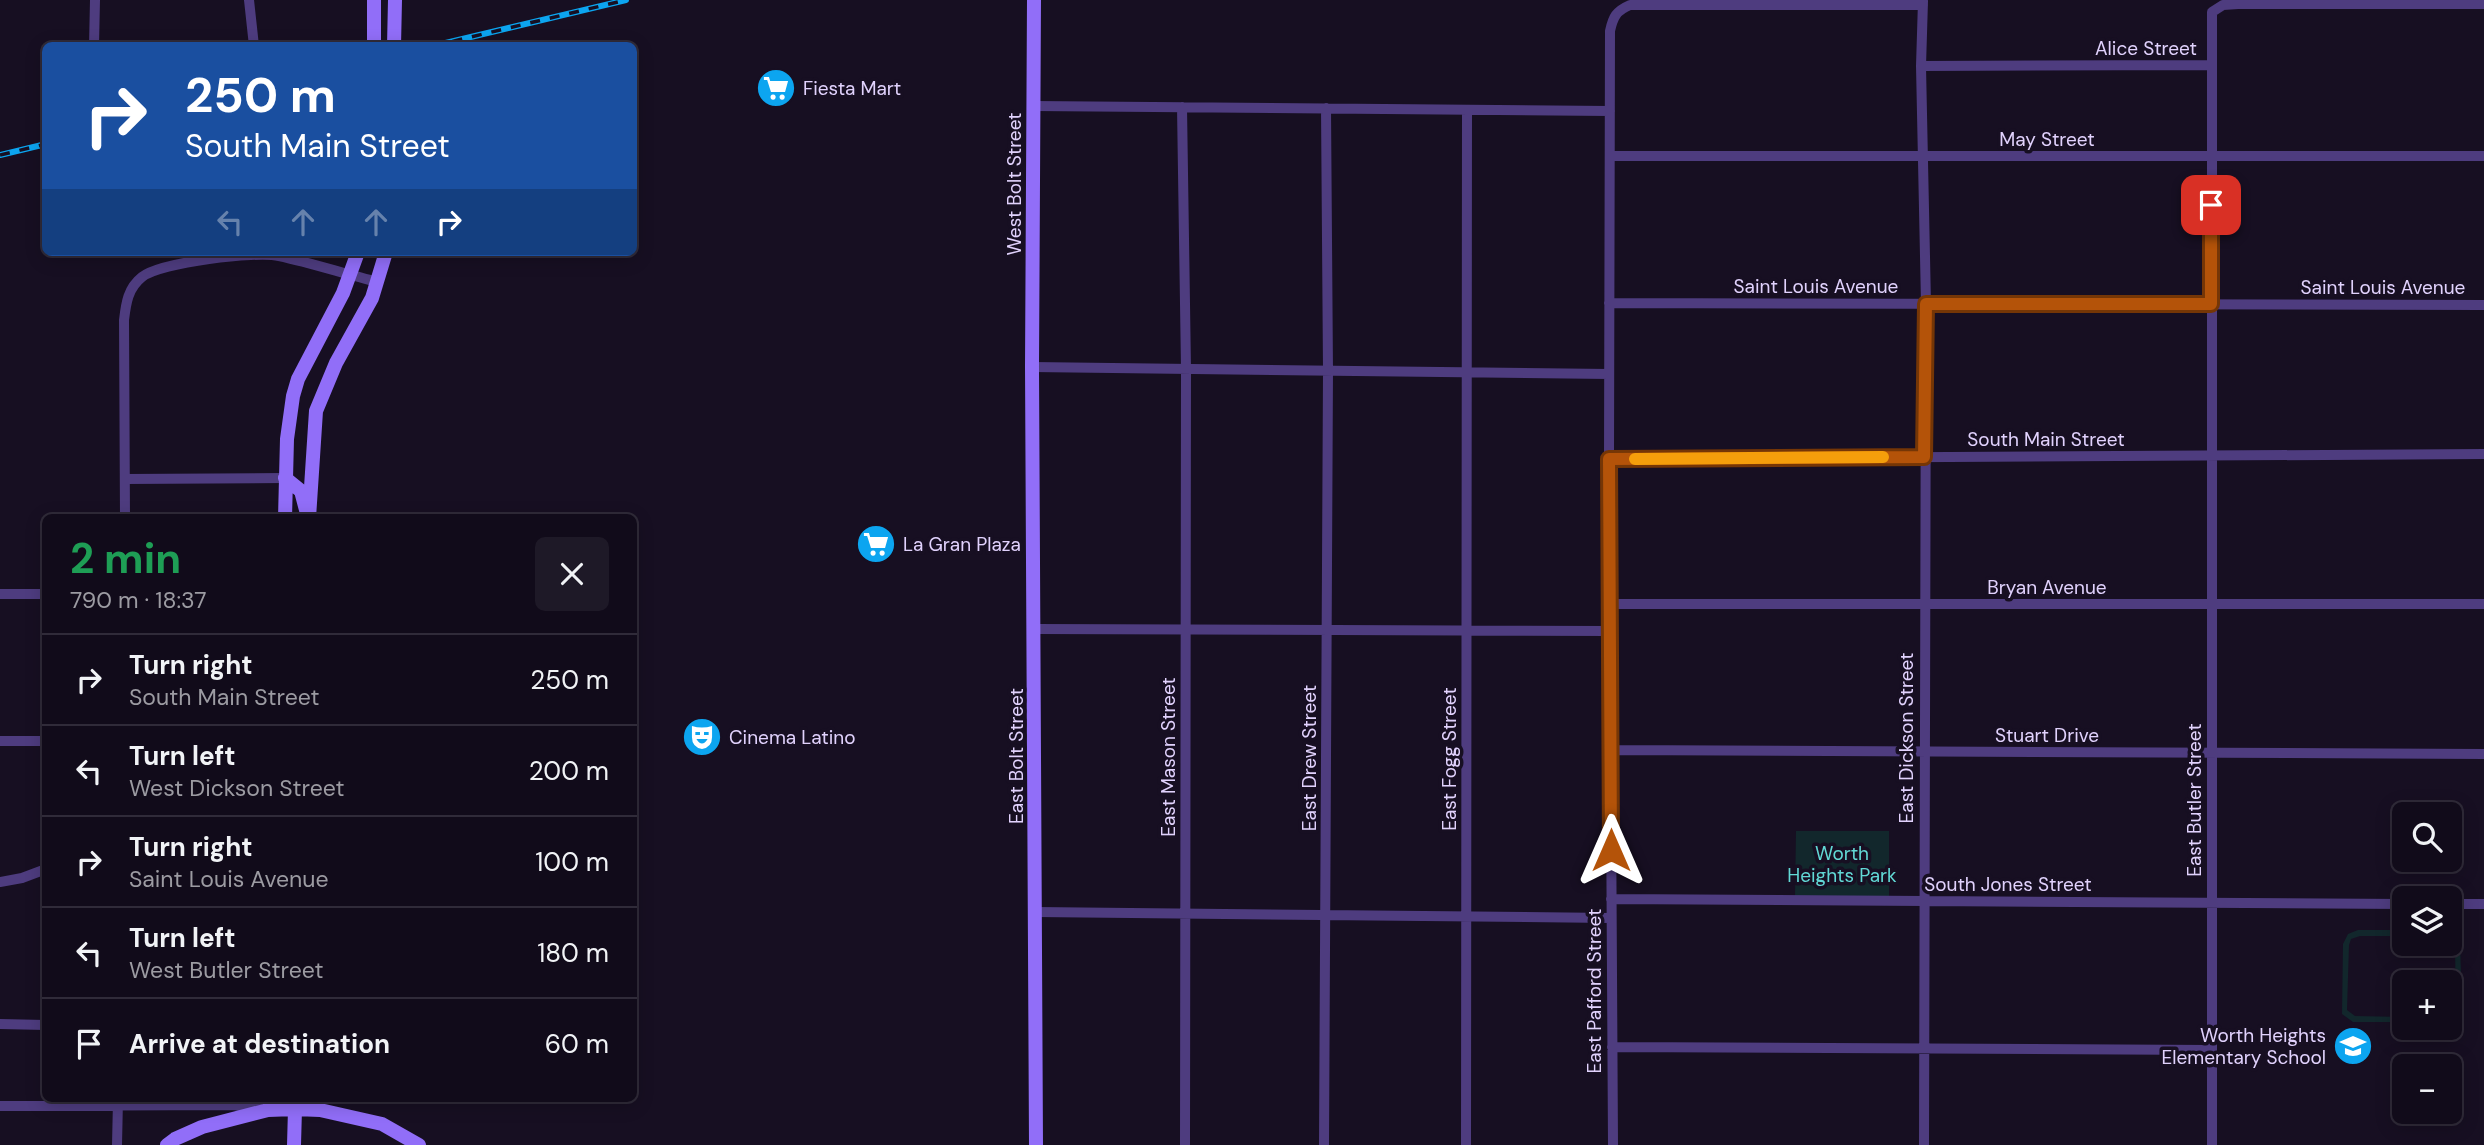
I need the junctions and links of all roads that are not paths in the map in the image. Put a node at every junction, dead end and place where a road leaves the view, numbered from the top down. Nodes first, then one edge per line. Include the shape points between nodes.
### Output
1 (95, 0) edge
2 (249, 0) edge
3 (374, 0) edge
4 (395, 0) edge
5 (1034, 0) edge
6 (1923, 3) edge
7 (2484, 4) edge
8 (94, 42) edge
9 (254, 42) edge
10 (374, 42) edge
11 (394, 42) edge
12 (2211, 65) junction
13 (1921, 66) junction
14 (1033, 106) junction
15 (1182, 107) junction
16 (1326, 108) junction
17 (1467, 110) junction
18 (1609, 111) junction
19 (1609, 156) junction
20 (1923, 156) junction
21 (2211, 156) junction
22 (2484, 156) edge
23 (244, 256) edge
24 (284, 256) edge
25 (357, 256) edge
26 (385, 256) edge
27 (351, 276) junction
28 (378, 282) junction
29 (1609, 303) junction
30 (1926, 304) junction
31 (2211, 304) junction
32 (2484, 304) edge
33 (1032, 367) junction
34 (1186, 369) junction
35 (1328, 371) junction
36 (1468, 372) junction
37 (1609, 374) junction
38 (2484, 454) edge
39 (2212, 456) junction
40 (1924, 457) junction
41 (1609, 459) junction
42 (285, 478) junction
43 (125, 479) junction
44 (125, 514) edge
45 (285, 514) edge
46 (307, 514) edge
47 (308, 514) edge
48 (0, 594) edge
49 (42, 594) edge
50 (1609, 604) junction
51 (2212, 604) junction
52 (2484, 604) edge
53 (1924, 605) junction
54 (1035, 629) junction
55 (1185, 630) junction
56 (1327, 631) junction
57 (1467, 631) junction
58 (1610, 631) junction
59 (0, 741) edge
60 (42, 741) edge
61 (1611, 750) junction
62 (1924, 751) junction
63 (2212, 753) junction
64 (2484, 754) edge
65 (42, 870) edge
66 (0, 882) edge
67 (1611, 900) junction
68 (1923, 901) junction
69 (2212, 903) junction
70 (2392, 904) edge
71 (2462, 904) edge
72 (2484, 904) edge
73 (1036, 912) junction
74 (1185, 914) junction
75 (1325, 915) junction
76 (1466, 916) junction
77 (1611, 918) junction
78 (0, 1024) edge
79 (42, 1025) edge
80 (1612, 1047) junction
81 (1923, 1048) junction
82 (2211, 1050) junction
83 (118, 1102) edge
84 (296, 1102) edge
85 (0, 1106) edge
86 (268, 1110) junction
87 (117, 1145) edge
88 (167, 1145) edge
89 (294, 1145) edge
90 (419, 1145) edge
91 (1036, 1145) edge
92 (1185, 1145) edge
93 (1324, 1145) edge
94 (1466, 1145) edge
95 (1613, 1145) edge
96 (1924, 1145) edge
97 (2212, 1145) edge

1 - 8 street
2 - 9 street
3 - 10 street
4 - 11 street
5 - 14 street, West Bolt Street
6 - 13 street, East Dickson Street
6 - 18 street, East Pafford Street via 1630,5 1612,18
7 - 12 street, Alice Street via 2223,5 2211,12
12 - 13 street, Alice Street
12 - 21 street, East Butler Street
13 - 20 street, East Dickson Street
14 - 15 street
14 - 33 street, West Bolt Street
15 - 16 street
15 - 34 street, East Mason Street
16 - 17 street
16 - 35 street, East Drew Street
17 - 18 street
17 - 36 street, East Fogg Street
18 - 19 street, East Pafford Street
19 - 20 street, May Street
19 - 29 street, East Pafford Street
20 - 21 street, May Street
20 - 30 street, East Dickson Street
21 - 22 street, May Street
21 - 31 street, East Butler Street
23 - 43 street via 169,267 143,276 129,294 124,320
24 - 27 street
25 - 27 street
26 - 28 street
27 - 28 street
27 - 42 street via 298,379
28 - 47 street via 316,411
29 - 30 street, Saint Louis Avenue
29 - 37 street, East Pafford Street
30 - 31 street, Saint Louis Avenue
30 - 40 street, East Dickson Street
31 - 32 street, Saint Louis Avenue
31 - 39 street, East Butler Street
33 - 34 street
33 - 54 street, East Bolt Street
34 - 35 street
34 - 55 street, East Mason Street
35 - 36 street
35 - 56 street, East Drew Street
36 - 37 street
36 - 57 street, East Fogg Street
37 - 41 street, East Pafford Street
38 - 39 street, South Main Street
39 - 40 street, South Main Street
39 - 51 street, East Butler Street
40 - 41 street, South Main Street
40 - 53 street, East Dickson Street
41 - 50 street, East Pafford Street
42 - 43 street
42 - 45 street
42 - 46 street via 300,491
43 - 44 street
48 - 49 street
50 - 53 street, Bryan Avenue
50 - 58 street, East Pafford Street
51 - 52 street, Bryan Avenue
51 - 53 street, Bryan Avenue
51 - 63 street, East Butler Street
53 - 62 street, East Dickson Street
54 - 55 street
54 - 73 street, East Bolt Street
55 - 56 street
55 - 74 street, East Mason Street
56 - 57 street
56 - 75 street, East Drew Street
57 - 58 street
57 - 76 street, East Fogg Street
58 - 61 street, East Pafford Street
59 - 60 street
61 - 62 street, Stuart Drive
61 - 67 street, East Pafford Street
62 - 63 street, Stuart Drive
62 - 68 street, East Dickson Street
63 - 64 street, Stuart Drive
63 - 69 street, East Butler Street
65 - 66 street
67 - 68 street, South Jones Street
67 - 77 street, East Pafford Street
68 - 69 street, South Jones Street
68 - 81 street, East Dickson Street
69 - 70 street, South Jones Street
69 - 82 street, East Butler Street
71 - 72 street
73 - 74 street
73 - 91 street, East Bolt Street
74 - 75 street
74 - 92 street, East Mason Street
75 - 76 street
75 - 93 street, East Drew Street
76 - 77 street
76 - 94 street, East Fogg Street
77 - 80 street, East Pafford Street
78 - 79 street
80 - 81 street
80 - 95 street, East Pafford Street
81 - 82 street
81 - 96 street, East Dickson Street
82 - 97 street, East Butler Street
83 - 85 street
83 - 86 street
83 - 87 street
84 - 86 street
84 - 89 street
84 - 90 street via 382,1124
86 - 88 street via 202,1127

